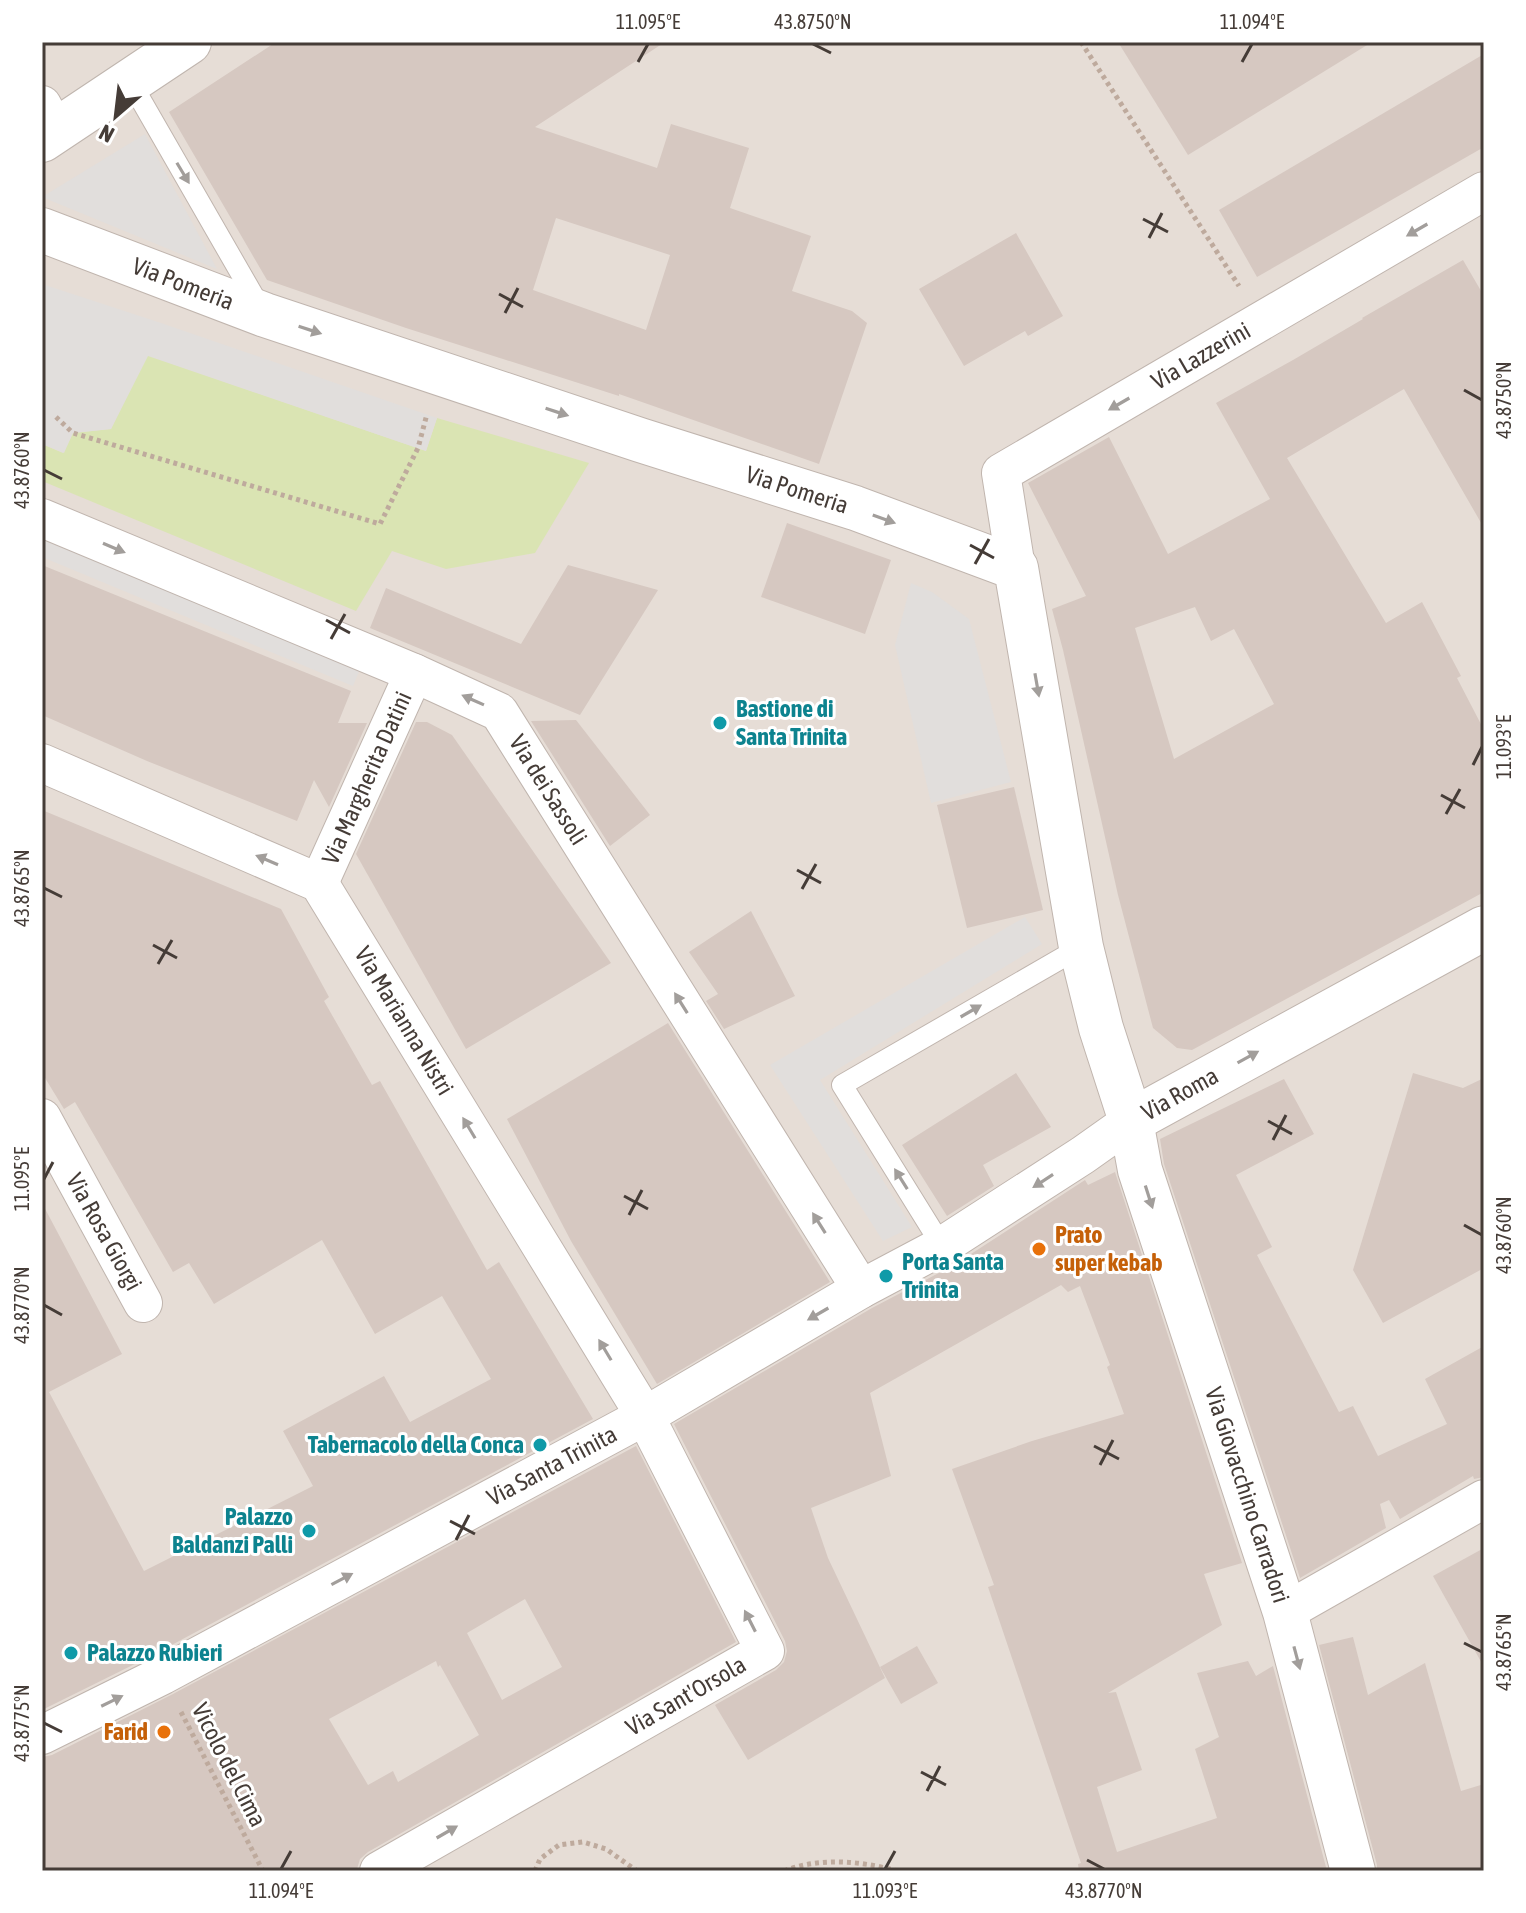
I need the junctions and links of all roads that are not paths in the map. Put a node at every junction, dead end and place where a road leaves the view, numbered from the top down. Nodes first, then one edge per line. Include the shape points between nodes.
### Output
1 (189, 42) edge
2 (130, 81) junction
3 (47, 125) edge
4 (1484, 191) edge
5 (42, 230) edge
6 (265, 315) junction
7 (42, 518) edge
8 (1016, 568) junction
9 (414, 673) junction
10 (42, 763) edge
11 (319, 883) junction
12 (1484, 928) edge
13 (1081, 947) junction
14 (42, 1118) edge
15 (1131, 1121) junction
16 (942, 1246) junction
17 (873, 1283) junction
18 (143, 1303) dead end
19 (645, 1416) junction
20 (1484, 1499) edge
21 (1285, 1612) junction
22 (42, 1735) edge
23 (379, 1871) edge
24 (1353, 1871) edge

1 - 2 street
2 - 3 street
2 -> 6 lane
4 -> 8 street, Via Lazzerini via 1001,473
5 - 6 street, Via Pomeria
6 -> 8 street, Via Pomeria via 855,508
7 -> 9 street, Via dei Sassoli
8 -> 13 street
9 - 11 street, Via Margherita Datini
17 -> 9 street, Via dei Sassoli via 499,712
11 -> 10 street
19 -> 11 street, Via Marianna Nistri
15 -> 12 street, Via Roma
13 - 15 street
16 -> 13 lane via 842,1085
14 - 18 street, Via Rosa Giorgi
15 -> 16 street, Via Roma
15 -> 21 street, Via Giovacchino Carradori via 1140,1170
16 - 17 street, Via Roma
17 -> 19 street, Via Santa Trinita
22 -> 19 street, Via Santa Trinita
23 -> 19 street, Via Sant'Orsola via 765,1651
20 - 21 street
21 -> 24 street, Via Giovacchino Carradori

